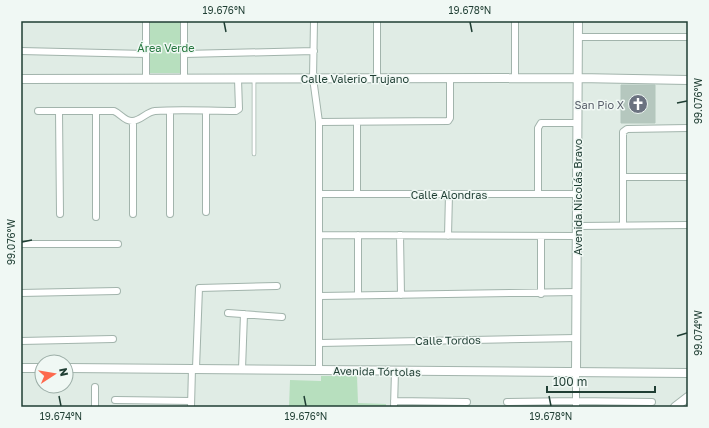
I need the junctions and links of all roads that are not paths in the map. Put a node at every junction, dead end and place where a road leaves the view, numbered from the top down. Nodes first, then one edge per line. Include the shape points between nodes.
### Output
1 (146, 21) edge
2 (184, 21) edge
3 (314, 21) edge
4 (377, 21) edge
5 (515, 21) edge
6 (578, 21) edge
7 (578, 37) junction
8 (688, 37) edge
9 (21, 51) edge
10 (314, 51) junction
11 (146, 54) junction
12 (184, 54) junction
13 (184, 78) junction
14 (314, 78) junction
15 (377, 78) junction
16 (450, 78) junction
17 (515, 78) junction
18 (578, 78) junction
19 (21, 79) edge
20 (146, 79) junction
21 (238, 79) junction
22 (254, 79) junction
23 (688, 80) edge
24 (38, 111) dead end
25 (59, 111) junction
26 (96, 111) junction
27 (170, 112) junction
28 (206, 112) junction
29 (133, 121) junction
30 (319, 122) junction
31 (357, 122) junction
32 (578, 123) junction
33 (688, 128) edge
34 (254, 154) dead end
35 (623, 177) junction
36 (688, 177) edge
37 (320, 194) junction
38 (357, 194) junction
39 (449, 194) junction
40 (538, 194) junction
41 (577, 194) junction
42 (206, 212) dead end
43 (60, 214) dead end
44 (133, 214) dead end
45 (170, 214) dead end
46 (96, 217) dead end
47 (688, 225) edge
48 (578, 226) junction
49 (623, 226) junction
50 (320, 235) junction
51 (358, 235) junction
52 (400, 235) junction
53 (448, 236) junction
54 (541, 236) junction
55 (577, 236) junction
56 (21, 244) edge
57 (118, 244) dead end
58 (277, 286) dead end
59 (118, 291) dead end
60 (577, 292) junction
61 (21, 293) edge
62 (541, 294) junction
63 (358, 295) junction
64 (401, 295) junction
65 (320, 296) junction
66 (228, 313) dead end
67 (244, 314) junction
68 (282, 317) dead end
69 (576, 338) junction
70 (113, 339) dead end
71 (21, 340) edge
72 (320, 343) junction
73 (21, 368) edge
74 (34, 368) edge
75 (74, 368) edge
76 (194, 368) junction
77 (242, 369) junction
78 (319, 370) junction
79 (395, 371) junction
80 (576, 372) junction
81 (688, 373) edge
82 (95, 387) dead end
83 (688, 397) edge
84 (115, 400) dead end
85 (467, 402) dead end
86 (507, 402) dead end
87 (652, 402) dead end
88 (191, 404) edge
89 (394, 404) edge
90 (576, 404) edge
91 (95, 407) edge
92 (675, 407) edge

1 - 11 street
2 - 12 street
3 - 10 street
4 - 15 street
5 - 17 street
6 - 7 street, Avenida Nicolás Bravo
7 - 8 street
7 - 18 street, Avenida Nicolás Bravo
9 - 11 street
10 - 12 street
10 - 14 street
11 - 20 street
12 - 13 street
13 - 20 street, Calle Valerio Trujano
13 - 21 street, Calle Valerio Trujano
14 - 15 street, Calle Valerio Trujano
14 - 22 street, Calle Valerio Trujano
14 - 30 street
15 - 16 street, Calle Valerio Trujano
16 - 17 street, Calle Valerio Trujano
16 - 31 street via 448,121
17 - 18 street, Calle Valerio Trujano
18 - 23 street, Calle Valerio Trujano
18 - 32 street, Avenida Nicolás Bravo
19 - 20 street, Calle Valerio Trujano
21 - 22 street, Calle Valerio Trujano
21 - 28 street via 239,108 236,111
22 - 34 lane
24 - 25 street
25 - 26 street
25 - 43 street
26 - 29 street via 114,111 124,119
26 - 46 street
27 - 28 street
27 - 29 street via 153,111 140,120
27 - 45 street
28 - 42 street
29 - 44 street
30 - 31 street
30 - 37 street
31 - 38 street
32 - 40 street via 541,123 538,128
32 - 41 street, Avenida Nicolás Bravo
33 - 35 street via 627,129 623,132
35 - 36 street
35 - 49 street
37 - 38 street, Calle Alondras
37 - 50 street
38 - 39 street, Calle Alondras
39 - 40 street, Calle Alondras
39 - 53 street
40 - 41 street, Calle Alondras
41 - 48 street, Avenida Nicolás Bravo
47 - 49 street
48 - 49 street
48 - 55 street, Avenida Nicolás Bravo
50 - 51 street
50 - 65 street
51 - 52 street
51 - 63 street
52 - 53 street
52 - 64 street
53 - 54 street
54 - 55 street
54 - 62 street
55 - 60 street, Avenida Nicolás Bravo
56 - 57 street
58 - 76 street via 199,288
59 - 61 street
60 - 62 street
60 - 69 street, Avenida Nicolás Bravo
62 - 64 street
63 - 64 street
63 - 65 street
65 - 72 street
66 - 67 street
67 - 68 street
67 - 77 street
69 - 72 street, Calle Tordos
69 - 80 street, Avenida Nicolás Bravo
70 - 71 street
72 - 78 street
73 - 74 street
75 - 76 street, Avenida Tórtolas
76 - 77 street, Avenida Tórtolas
76 - 88 street
77 - 78 street, Avenida Tórtolas
78 - 79 street, Avenida Tórtolas
79 - 80 street, Avenida Tórtolas
79 - 89 street
80 - 81 street, Avenida Tórtolas
80 - 90 street
82 - 91 street
83 - 92 street
84 - 88 street
85 - 89 street
86 - 90 street
87 - 90 street

